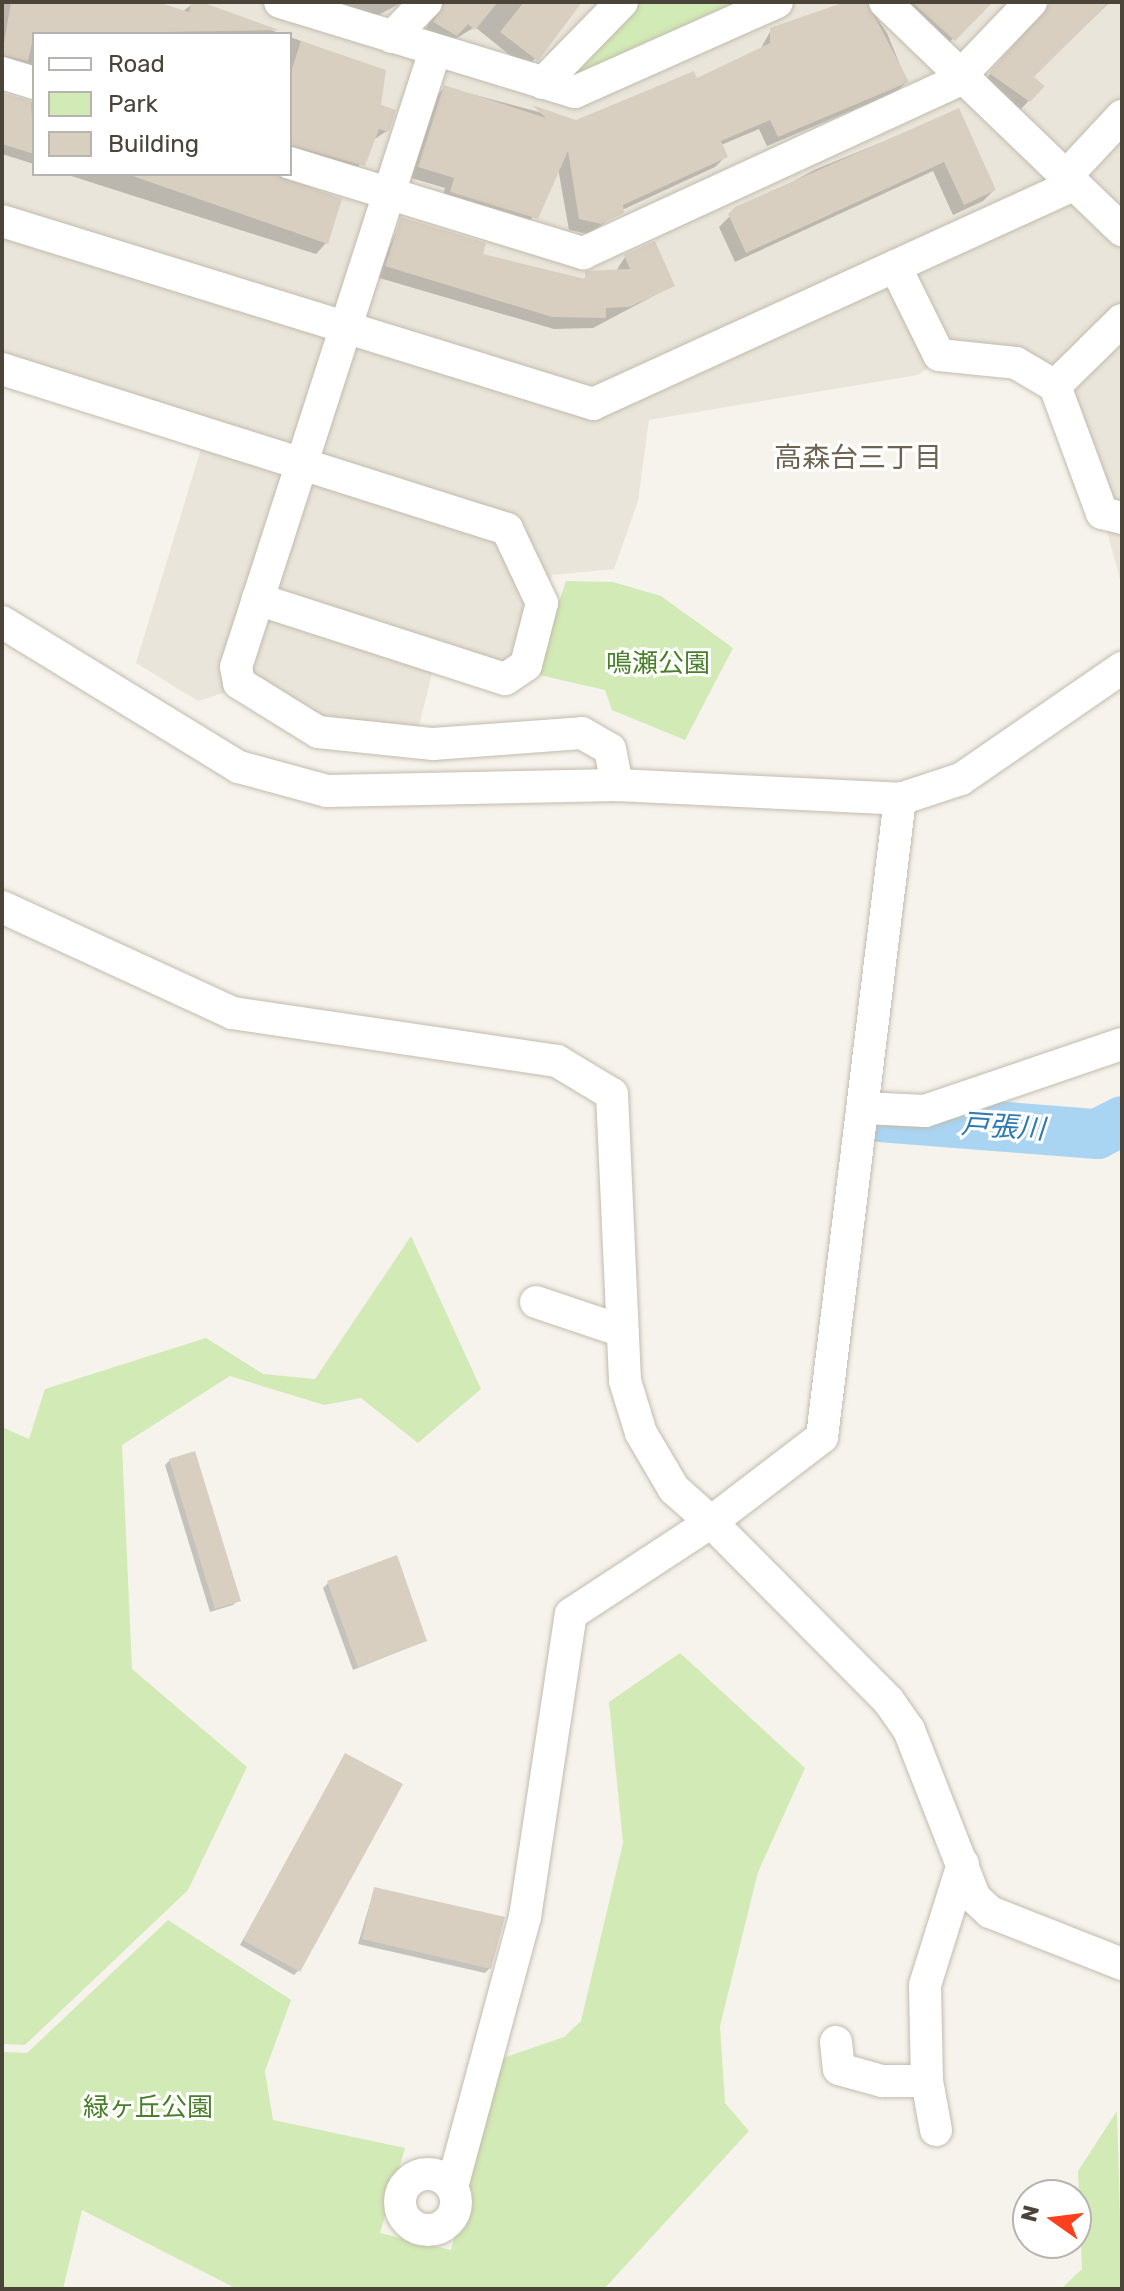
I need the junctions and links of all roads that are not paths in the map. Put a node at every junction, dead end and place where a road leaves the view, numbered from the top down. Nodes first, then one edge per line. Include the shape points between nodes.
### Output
1 (280, 2) edge
2 (426, 2) edge
3 (622, 2) edge
4 (777, 2) edge
5 (885, 2) edge
6 (1031, 2) edge
7 (392, 37) junction
8 (435, 51) junction
9 (2, 73) edge
10 (963, 76) junction
11 (32, 82) edge
12 (543, 83) junction
13 (1122, 116) edge
14 (292, 164) edge
15 (1070, 180) junction
16 (388, 194) junction
17 (2, 221) edge
18 (1122, 230) edge
19 (895, 266) junction
20 (1122, 320) edge
21 (345, 328) junction
22 (2, 369) edge
23 (1055, 386) junction
24 (302, 463) junction
25 (1122, 518) edge
26 (258, 599) junction
27 (2, 622) edge
28 (1122, 668) edge
29 (617, 785) junction
30 (900, 799) junction
31 (2, 907) edge
32 (1122, 1044) edge
33 (865, 1108) junction
34 (536, 1302) dead end
35 (622, 1331) junction
36 (711, 1522) junction
37 (963, 1864) junction
38 (1122, 1964) edge
39 (836, 2042) dead end
40 (927, 2081) junction
41 (936, 2130) dead end
42 (452, 2187) dead end

1 - 7 street
2 - 7 street
3 - 12 street
4 - 12 street via 575,92
5 - 10 street
6 - 10 street
7 - 8 street
8 - 12 street
8 - 16 street
9 - 11 street
10 - 15 street
10 - 16 street via 583,253
13 - 15 street
14 - 16 street
15 - 18 street
15 - 19 street
16 - 21 street
17 - 21 street
19 - 21 street via 593,404
19 - 23 street via 939,355 1016,363
20 - 23 street
21 - 24 street
22 - 24 street
23 - 25 street via 1102,513
24 - 26 street
24 - 26 street via 507,529 542,603 526,665 505,679
26 - 29 street via 236,667 239,683 281,713 318,732 433,744 582,733 610,749
27 - 29 street via 239,767 303,787
28 - 30 street via 961,779
29 - 30 street
30 - 33 street
31 - 35 street via 232,1013 557,1061 612,1094
32 - 33 street via 925,1111
33 - 36 street via 822,1437
34 - 35 street
35 - 36 street via 625,1381 641,1433 674,1489
36 - 37 street via 888,1700 909,1730
36 - 42 street via 571,1614 525,1917
37 - 38 street via 975,1898 990,1912
37 - 40 street via 925,1985
39 - 40 street via 839,2069 882,2081
40 - 41 street

